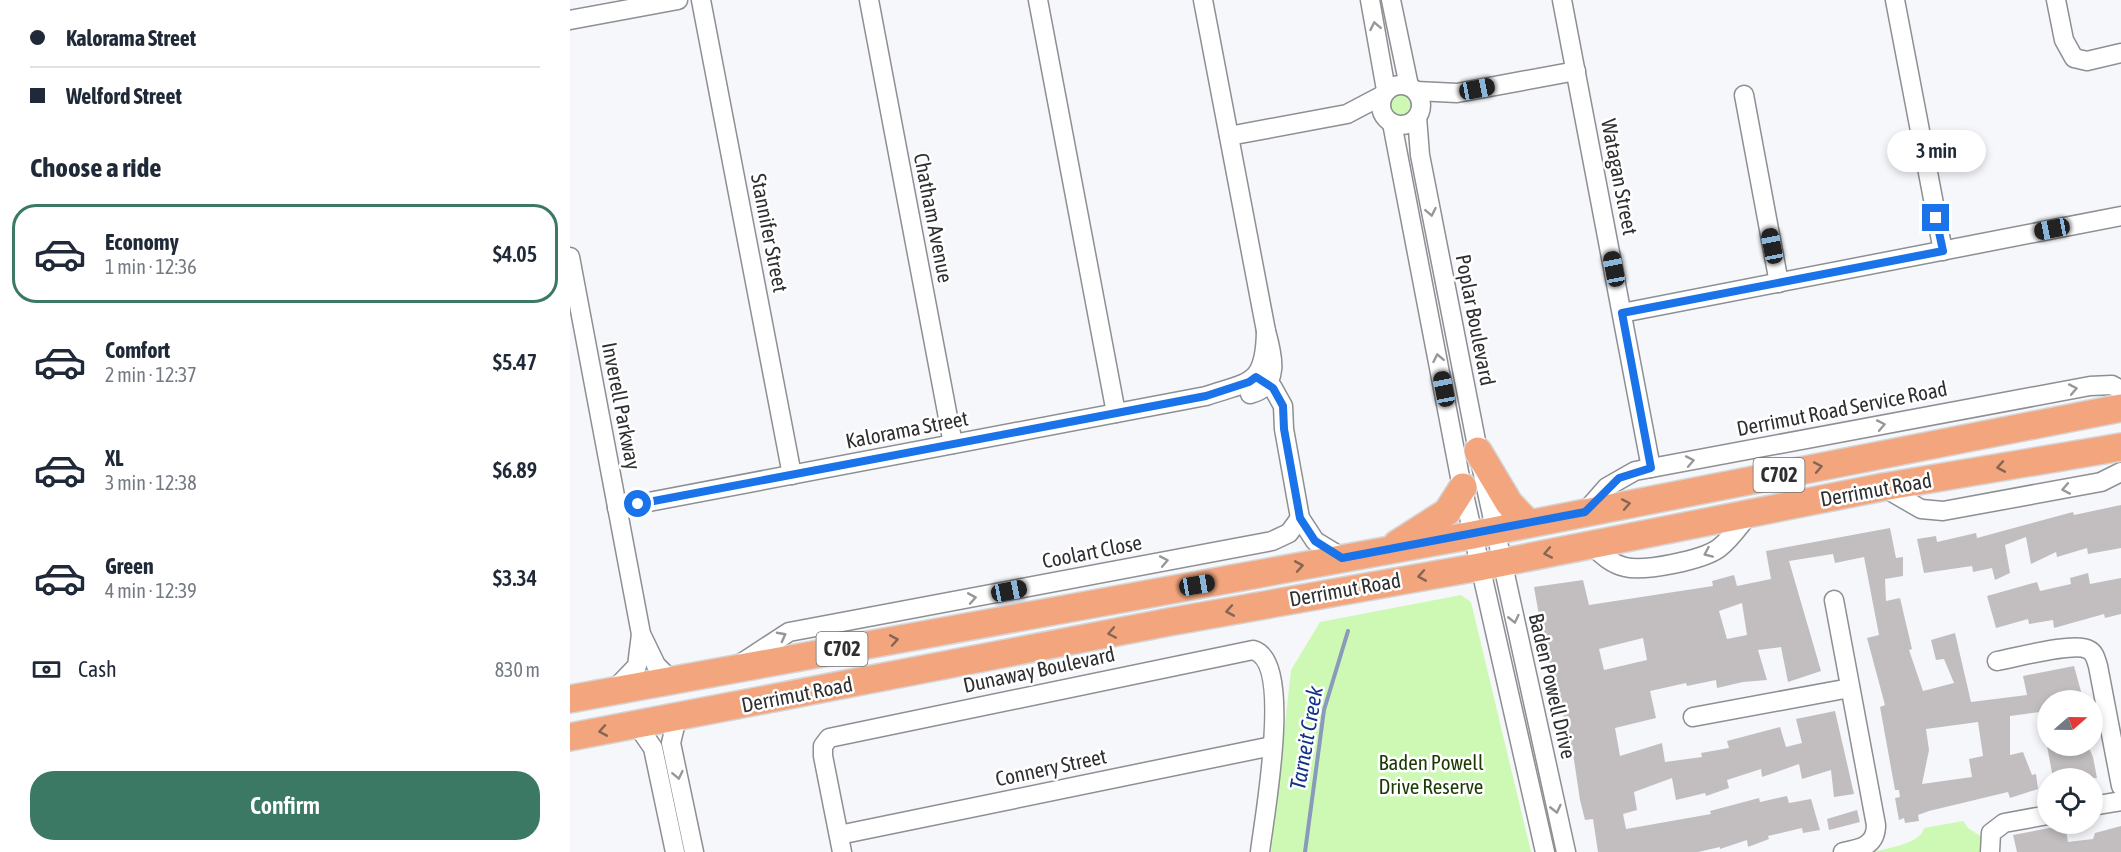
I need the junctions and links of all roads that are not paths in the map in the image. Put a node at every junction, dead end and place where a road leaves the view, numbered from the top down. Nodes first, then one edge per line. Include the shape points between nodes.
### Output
1 (678, 0) edge
2 (701, 0) edge
3 (869, 0) edge
4 (1038, 0) edge
5 (1203, 0) edge
6 (1370, 0) edge
7 (1391, 0) edge
8 (1562, 0) edge
9 (1895, 0) edge
10 (2056, 0) edge
11 (570, 20) edge
12 (2119, 55) edge
13 (1576, 71) junction
14 (1413, 88) junction
15 (1384, 93) junction
16 (1457, 93) junction
17 (1744, 95) dead end
18 (1347, 114) junction
19 (1419, 114) junction
20 (1389, 121) junction
21 (1229, 136) junction
22 (2121, 216) edge
23 (1943, 251) junction
24 (570, 257) edge
25 (1779, 284) junction
26 (1622, 313) junction
27 (1261, 383) junction
28 (2121, 390) edge
29 (2121, 408) edge
30 (1116, 413) junction
31 (953, 444) junction
32 (2121, 447) edge
33 (1478, 451) junction
34 (1651, 468) junction
35 (2121, 472) edge
36 (792, 475) junction
37 (1463, 487) junction
38 (1883, 488) junction
39 (617, 508) junction
40 (1585, 512) junction
41 (1300, 518) junction
42 (1527, 523) junction
43 (1484, 533) junction
44 (1386, 551) junction
45 (1342, 558) junction
46 (1490, 564) junction
47 (1834, 600) dead end
48 (641, 634) junction
49 (1997, 661) dead end
50 (734, 669) junction
51 (672, 680) junction
52 (1850, 688) junction
53 (613, 691) junction
54 (570, 699) edge
55 (1693, 717) dead end
56 (677, 718) junction
57 (637, 725) junction
58 (570, 737) edge
59 (1272, 746) junction
60 (2121, 786) edge
61 (2121, 801) edge
62 (2103, 804) edge
63 (2037, 817) edge
64 (840, 844) edge
65 (675, 852) edge
66 (694, 852) edge
67 (1258, 852) edge
68 (1545, 852) edge
69 (1566, 852) edge
70 (1843, 852) edge
71 (1990, 852) edge

1 - 11 street
2 - 36 street, Stannifer Street
3 - 31 street, Chatham Avenue
4 - 30 street
5 - 21 street
15 -> 6 street
7 - 14 street
8 - 13 street, Watagan Street
9 - 23 street
10 - 12 street via 2070,54 2082,61
13 - 16 street
13 - 26 street, Watagan Street
14 - 15 street via 1397,84
14 - 16 street
14 - 19 street via 1421,101
15 - 18 street
15 - 20 street via 1380,107
16 - 19 street
17 - 25 street
18 - 20 street
18 - 21 street
19 - 20 street via 1406,125
19 -> 33 street, Poplar Boulevard via 1420,155
37 -> 20 street, Poplar Boulevard
21 - 27 street via 1266,332
22 - 23 street
23 - 25 street
24 - 39 street, Inverell Parkway
25 - 26 street
26 - 34 street, Watagan Street
27 - 30 street, Kalorama Street via 1249,382 1206,396
27 - 41 street via 1284,429
34 -> 28 street, Derrimut Road Service Road via 2090,386 2112,385
40 -> 29 highway, Derrimut Road / C702
30 - 31 street, Kalorama Street
31 - 36 street, Kalorama Street
32 -> 38 highway, Derrimut Road / C702
33 - 42 highway via 1509,503
33 - 43 street, Poplar Boulevard
34 - 40 street, Derrimut Road Service Road via 1619,478
35 -> 38 street via 2101,482 1943,512 1921,509
36 - 39 street, Kalorama Street
37 - 43 street, Poplar Boulevard
37 - 44 highway via 1447,512
38 -> 46 highway, Derrimut Road / C702
39 - 48 street, Inverell Parkway
40 - 42 highway, Derrimut Road / C702
41 - 45 street via 1315,541
50 -> 41 street, Coolart Close via 789,632 1272,541 1289,533
42 - 43 highway, Derrimut Road / C702
43 - 44 highway, Derrimut Road / C702
43 - 46 street, Baden Powell Drive
44 - 45 highway, Derrimut Road / C702
50 -> 45 highway, Derrimut Road / C702
46 -> 56 highway, Derrimut Road / C702
46 - 68 street, Baden Powell Drive
46 -> 69 street, Baden Powell Drive
47 - 52 street
48 - 51 street, Inverell Parkway via 656,665
48 - 53 street, Inverell Parkway via 637,666
49 - 60 street via 2073,647 2093,653
50 - 51 highway, Derrimut Road / C702
51 - 53 highway, Derrimut Road / C702
52 - 55 street
52 - 70 street via 1876,833 1867,846
53 - 54 highway, Derrimut Road / C702
56 - 57 highway, Derrimut Road / C702
56 -> 66 street via 671,743
57 -> 58 highway, Derrimut Road / C702
57 - 65 street via 653,748
59 - 64 street, Connery Street
59 - 64 street, Dunaway Boulevard via 1275,700 1267,662 1262,654 1252,650 839,734 826,741 823,756
59 - 67 street
61 - 62 street
63 - 71 street via 1999,826 1989,838

